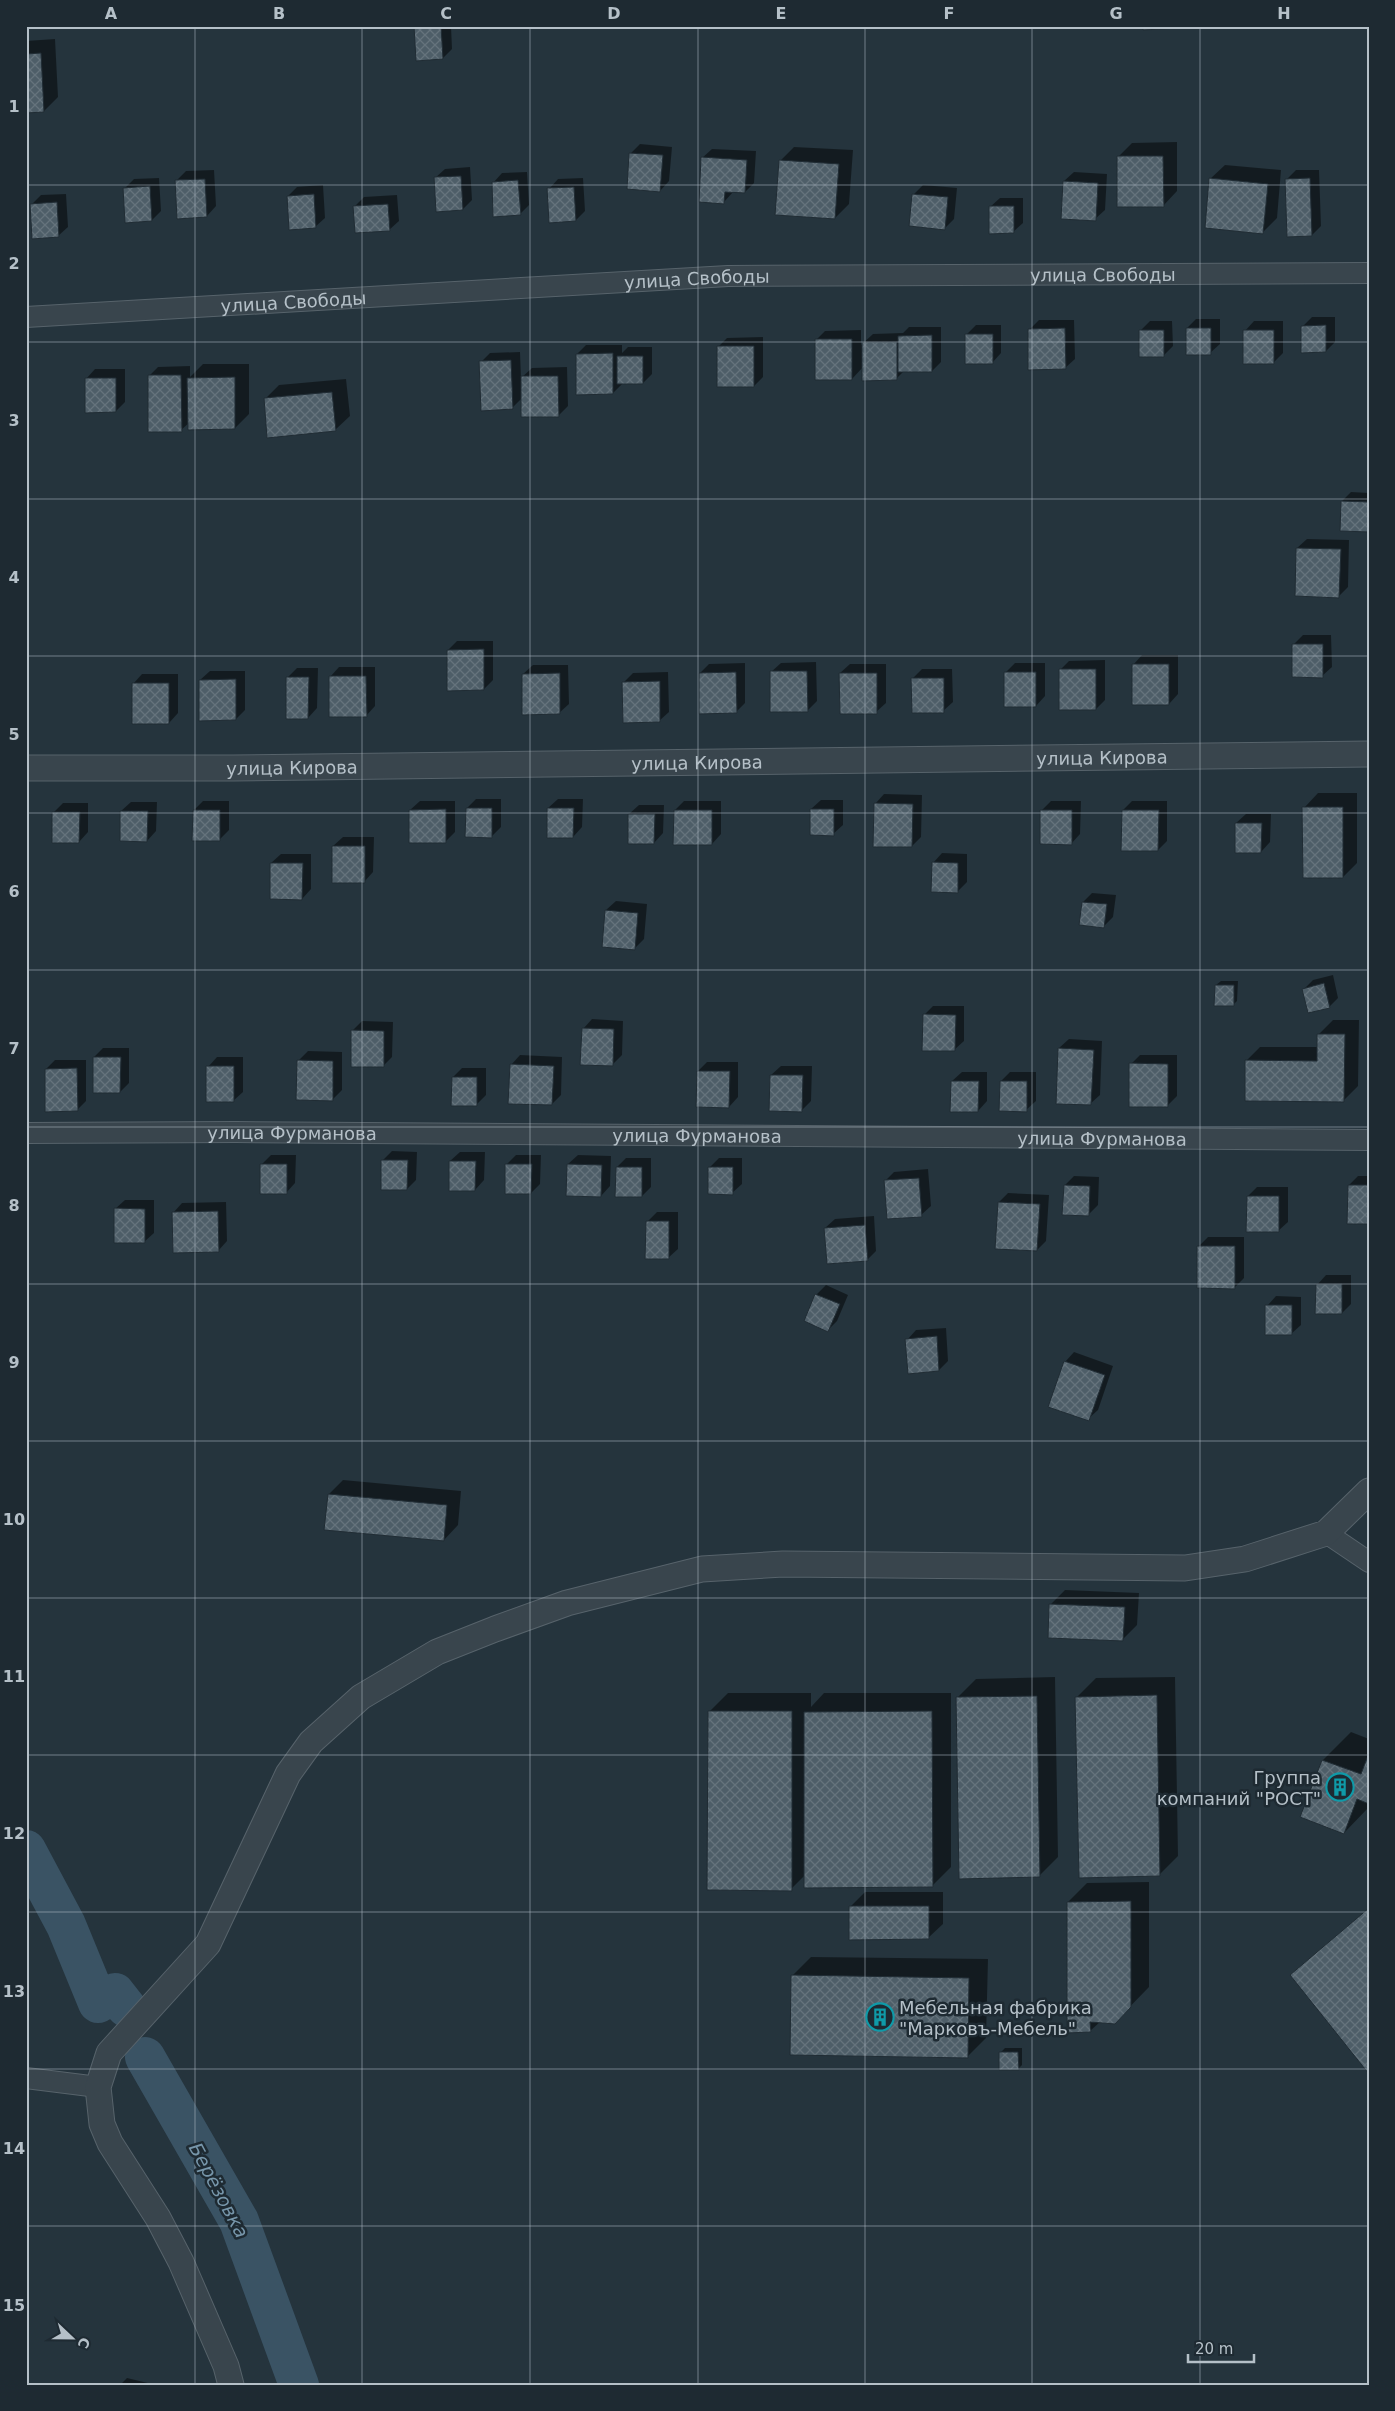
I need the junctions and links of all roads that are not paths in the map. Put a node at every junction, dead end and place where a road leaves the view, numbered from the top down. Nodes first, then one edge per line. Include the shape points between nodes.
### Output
1 (1369, 273) edge
2 (26, 317) edge
3 (1369, 754) edge
4 (26, 768) edge
5 (26, 1133) edge
6 (1369, 1140) edge
7 (1369, 1491) edge
8 (1326, 1534) junction
9 (1369, 1562) edge
10 (26, 2078) edge
11 (98, 2087) junction
12 (231, 2385) edge

1 - 2 street, улица Свободы via 728,276
3 - 4 street, улица Кирова
5 - 6 street, улица Фурманова
7 - 8 street
8 - 9 street
8 - 11 street via 1245,1559 1185,1568 783,1564 702,1569 566,1603 437,1652 361,1697 311,1742 288,1774 208,1944 109,2053
10 - 11 street
11 - 12 street via 102,2124 110,2144 158,2218 177,2255 226,2366

